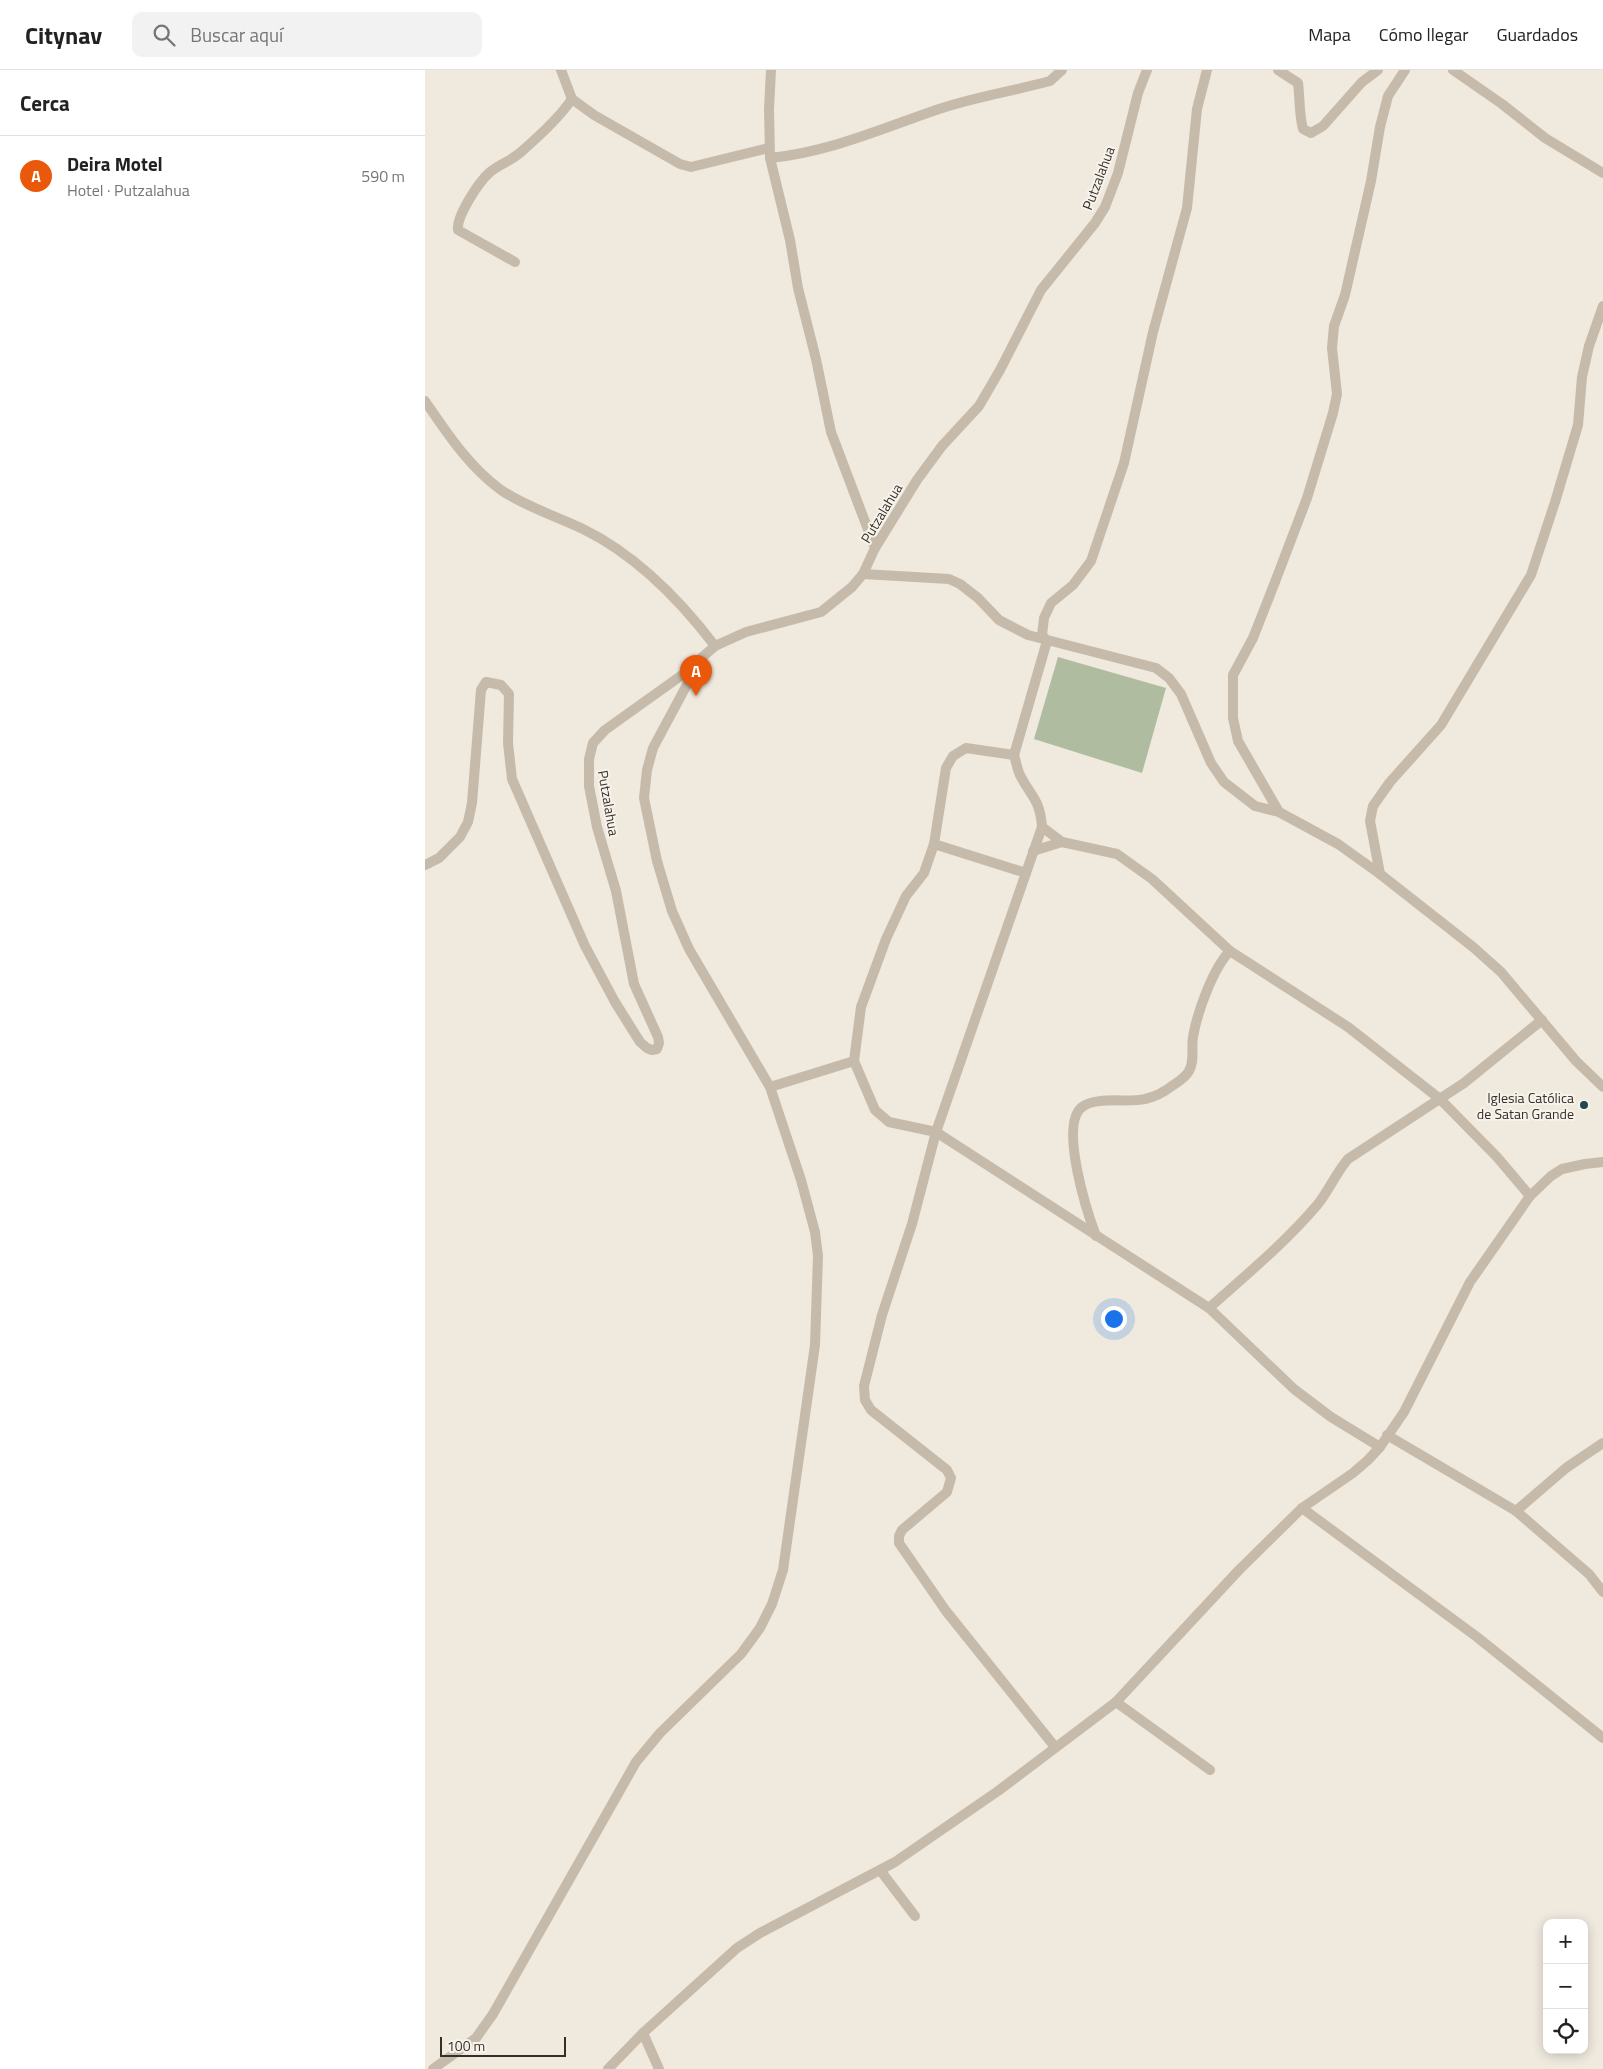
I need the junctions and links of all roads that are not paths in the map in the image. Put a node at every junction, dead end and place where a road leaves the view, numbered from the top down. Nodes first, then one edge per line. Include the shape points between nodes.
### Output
1 (561, 70) edge
2 (771, 70) edge
3 (1062, 70) edge
4 (1207, 70) edge
5 (1277, 70) edge
6 (1378, 70) edge
7 (1405, 70) edge
8 (1453, 70) edge
9 (1144, 71) edge
10 (572, 99) junction
11 (770, 153) junction
12 (1603, 172) edge
13 (515, 262) dead end
14 (1603, 306) edge
15 (425, 401) edge
16 (875, 548) junction
17 (863, 574) junction
18 (1047, 641) junction
19 (715, 646) junction
20 (702, 659) junction
21 (1015, 755) junction
22 (1279, 812) junction
23 (1042, 827) junction
24 (1062, 842) junction
25 (935, 844) junction
26 (1033, 851) junction
27 (425, 865) edge
28 (1026, 873) junction
29 (1380, 874) junction
30 (1230, 951) junction
31 (1543, 1020) junction
32 (854, 1061) junction
33 (770, 1087) junction
34 (1603, 1087) edge
35 (1440, 1099) junction
36 (936, 1132) junction
37 (1603, 1162) edge
38 (1530, 1196) junction
39 (1096, 1236) junction
40 (1209, 1308) junction
41 (1387, 1435) junction
42 (1603, 1443) edge
43 (1379, 1446) junction
44 (1302, 1508) junction
45 (1516, 1511) junction
46 (1603, 1592) edge
47 (1116, 1702) junction
48 (1603, 1738) edge
49 (1055, 1747) junction
50 (1211, 1770) dead end
51 (880, 1870) junction
52 (915, 1916) dead end
53 (643, 2033) junction
54 (433, 2069) edge
55 (608, 2069) edge
56 (659, 2069) edge

1 - 10 street
2 - 11 street
3 - 11 street via 1050,81 941,108 840,145 800,155
4 - 18 street via 1197,109 1187,208 1153,332 1124,463 1091,561 1073,585 1051,603 1044,618 1042,635
5 - 6 street via 1298,83 1300,120 1303,130 1311,133 1323,126 1362,82
7 - 22 street via 1388,96 1347,286 1333,326 1337,394 1333,413 1307,498 1275,582 1253,638 1233,675 1233,718 1238,741
8 - 12 street via 1545,138
9 - 16 street, Putzalahua via 1118,173 1100,215 1041,290 979,406 917,480
10 - 11 street via 680,164 691,167
10 - 13 street via 562,113 520,153 487,174 458,222 458,230
11 - 16 street via 831,432
14 - 29 street via 1582,377 1578,425 1531,575 1441,724 1385,787 1373,806 1370,821
15 - 19 street via 464,455 487,479 516,498 584,530 623,553 669,593
16 - 17 street, Putzalahua
17 - 18 street via 949,579 978,598 1011,628
17 - 19 street, Putzalahua via 852,588 821,612 745,632
18 - 21 street
18 - 22 street via 1156,668 1181,694 1211,763 1223,782 1255,806
19 - 20 street, Putzalahua
20 - 27 street, Putzalahua via 605,730 593,743 589,759 589,786 597,827 616,891 634,984 658,1037 657,1049 643,1046 585,946 512,778 509,694 501,685 486,682 481,690 468,822 460,837 439,858
20 - 33 street via 653,748 644,798 657,862 672,911 689,950
21 - 23 street via 1020,774 1037,799
21 - 25 street via 966,748 953,756 946,768
22 - 29 street via 1337,844
23 - 24 street
23 - 26 street
24 - 26 street
24 - 30 street via 1117,854 1134,865 1153,878
25 - 28 street
25 - 32 street via 924,873 906,896 886,939 861,1007
26 - 28 street
28 - 36 street
29 - 31 street via 1501,972
30 - 35 street via 1348,1027
30 - 39 street via 1216,970 1203,1002 1195,1030 1193,1065 1188,1073 1155,1096 1091,1103 1081,1107 1075,1116 1073,1142 1076,1165
31 - 34 street via 1576,1061
31 - 35 street
32 - 33 street
32 - 36 street via 875,1110 889,1122
33 - 54 street via 801,1180 815,1232 817,1256 815,1345 784,1560 772,1604 741,1654 660,1733 636,1762 493,2014 476,2038
35 - 38 street
35 - 40 street via 1348,1159 1319,1202 1288,1236
36 - 39 street
36 - 49 street via 912,1224 879,1324 864,1386 865,1400 883,1421 947,1470 951,1478 947,1492 902,1530 899,1542 946,1611
37 - 38 street via 1562,1169
38 - 41 street via 1470,1282 1404,1412
39 - 40 street
40 - 43 street via 1294,1390
41 - 43 street
41 - 45 street
42 - 45 street via 1566,1468
43 - 44 street via 1353,1473
44 - 47 street via 1239,1570
44 - 48 street via 1477,1637
45 - 46 street via 1589,1574
47 - 49 street
47 - 50 street
49 - 51 street via 998,1791
51 - 52 street
51 - 53 street via 759,1933 737,1948
53 - 55 street
53 - 56 street

